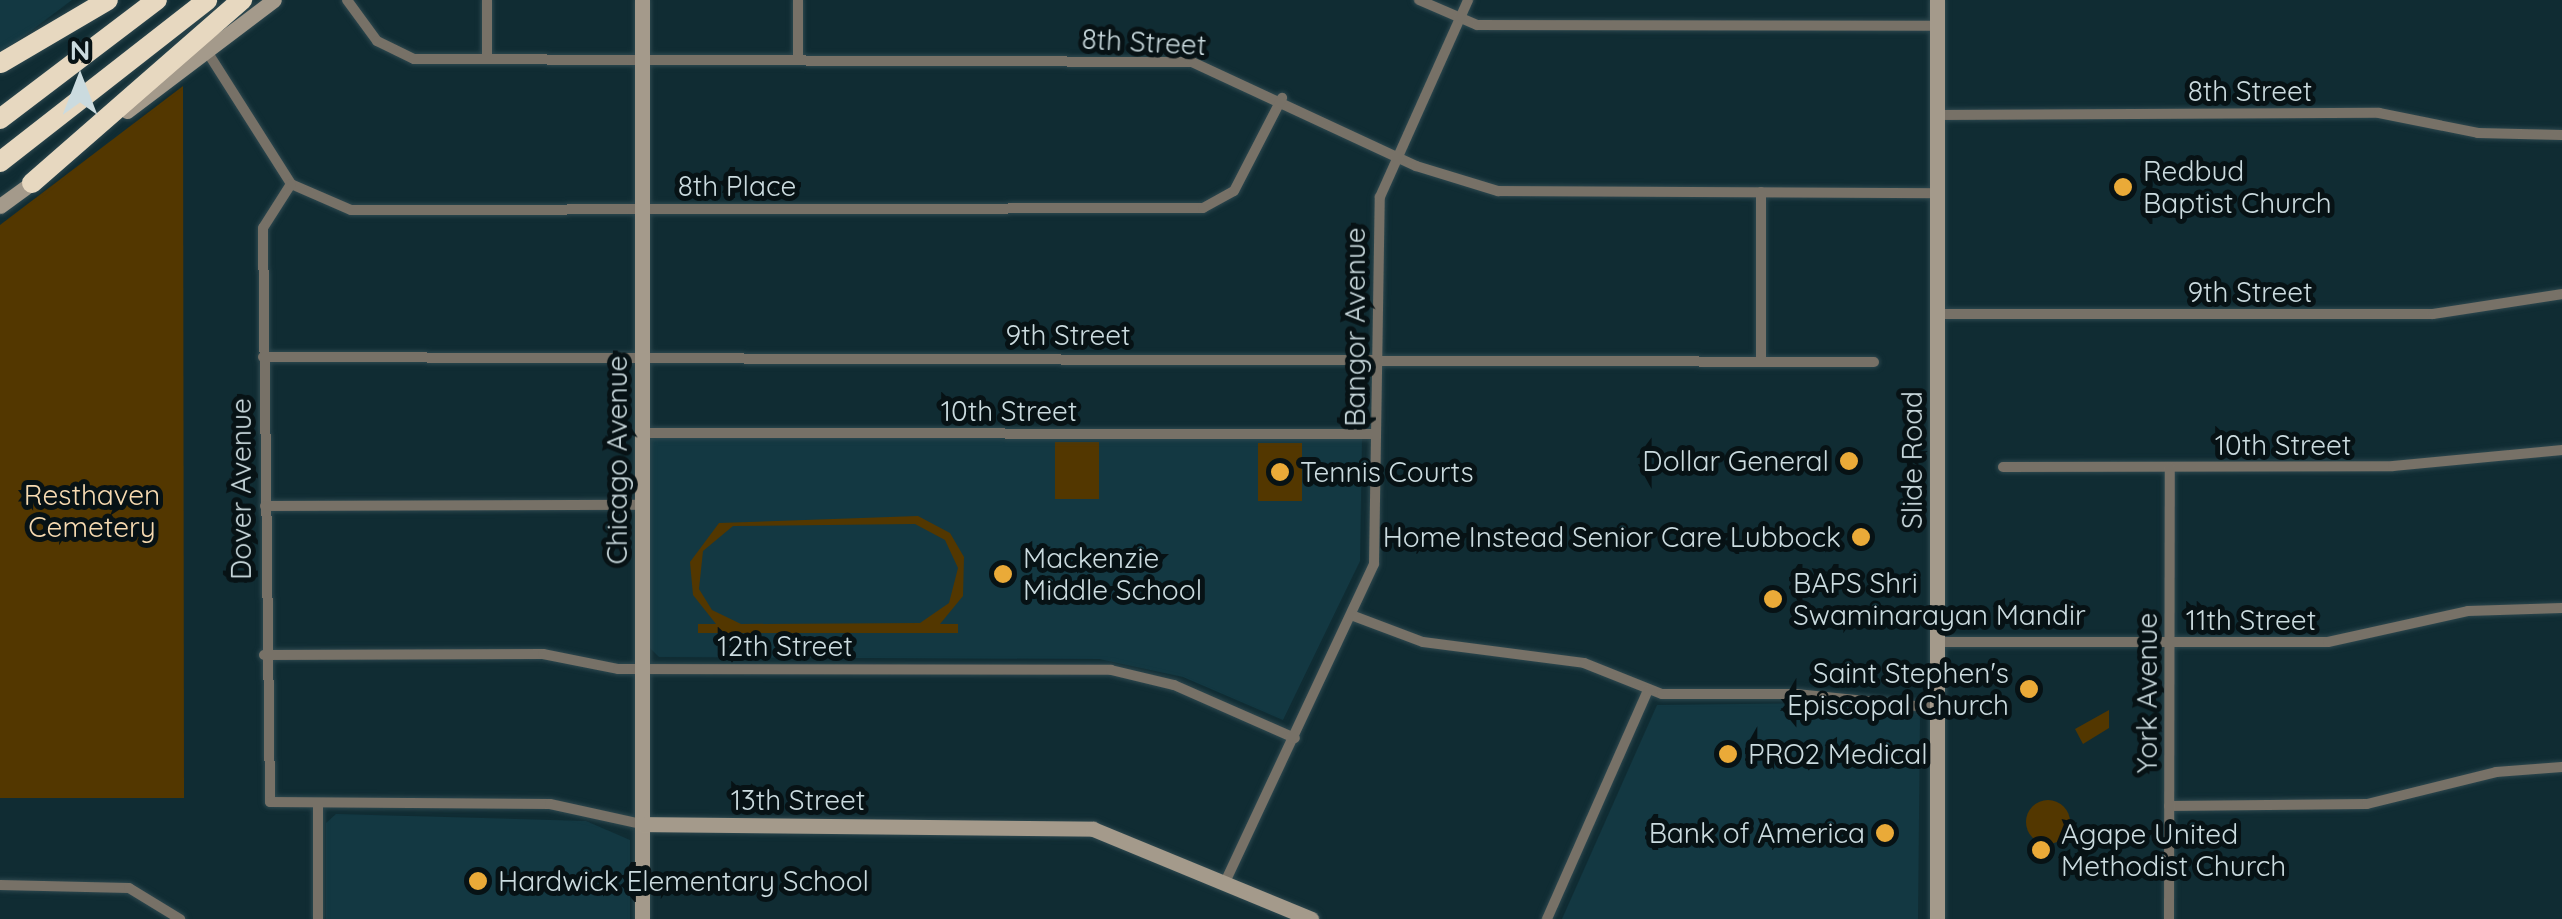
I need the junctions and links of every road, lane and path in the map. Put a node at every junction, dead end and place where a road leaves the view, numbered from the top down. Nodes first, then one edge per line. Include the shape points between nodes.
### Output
1 (86, 0) edge
2 (108, 0) edge
3 (157, 0) edge
4 (206, 0) edge
5 (242, 0) edge
6 (274, 0) edge
7 (348, 0) edge
8 (487, 0) edge
9 (642, 0) edge
10 (798, 0) edge
11 (1420, 0) edge
12 (1468, 0) edge
13 (1937, 0) edge
14 (1459, 20) junction
15 (1937, 26) junction
16 (208, 53) junction
17 (487, 59) junction
18 (642, 60) junction
19 (798, 60) junction
20 (1, 64) edge
21 (1282, 98) junction
22 (1937, 114) junction
23 (0, 118) edge
24 (2562, 135) edge
25 (1393, 153) junction
26 (0, 162) edge
27 (32, 183) junction
28 (291, 184) junction
29 (1762, 192) junction
30 (1937, 192) junction
31 (0, 206) edge
32 (642, 208) junction
33 (2562, 294) edge
34 (1937, 314) junction
35 (263, 357) junction
36 (1376, 357) junction
37 (642, 358) junction
38 (1761, 362) junction
39 (1874, 362) dead end
40 (643, 433) junction
41 (1376, 434) junction
42 (2562, 450) edge
43 (2003, 467) dead end
44 (2170, 467) junction
45 (643, 505) junction
46 (264, 506) junction
47 (2562, 608) edge
48 (1352, 615) junction
49 (1937, 642) junction
50 (2170, 642) junction
51 (264, 654) junction
52 (642, 669) junction
53 (1648, 690) junction
54 (1937, 708) junction
55 (1295, 738) junction
56 (2562, 767) edge
57 (270, 802) joint
58 (318, 804) junction
59 (2170, 806) junction
60 (642, 824) junction
61 (1226, 880) junction
62 (0, 884) edge
63 (180, 919) edge
64 (318, 919) edge
65 (642, 919) edge
66 (1311, 919) edge
67 (1547, 919) edge
68 (1937, 919) edge
69 (2169, 919) edge

1 - 20 street
2 - 20 highway
3 - 23 highway
4 - 26 highway
5 - 27 highway
6 - 16 street
7 - 17 street, 8th Street via 392,52
8 - 17 street
9 - 18 street, Chicago Avenue
10 - 19 street
11 - 14 street
12 - 14 street, Bangor Avenue
13 - 15 street, Slide Road
14 - 15 street
14 - 25 street, Bangor Avenue
15 - 22 street, Slide Road
16 - 27 street
16 - 28 street
17 - 18 street, 8th Street
18 - 19 street, 8th Street
18 - 32 street, Chicago Avenue
19 - 21 street, 8th Street via 1158,59 1219,69
21 - 25 street, 8th Street
21 - 32 street, 8th Place via 1234,192 1203,208
22 - 24 street, 8th Street via 2379,113 2478,133
22 - 30 street, Slide Road
25 - 29 street, 8th Street via 1498,191
25 - 36 street, Bangor Avenue via 1376,230
27 - 31 street
28 - 32 street, 8th Place via 351,210
28 - 35 street, Dover Avenue via 263,228
29 - 30 street, 8th Street
29 - 38 street
30 - 34 street, Slide Road
32 - 37 street, Chicago Avenue
33 - 34 street, 9th Street via 2433,314
34 - 49 street, Slide Road
35 - 37 street, 9th Street
35 - 46 street, Dover Avenue
36 - 37 street, 9th Street
36 - 38 street, 9th Street
36 - 41 street, Bangor Avenue
37 - 40 street, Chicago Avenue
38 - 39 street, 9th Street
40 - 41 street, 10th Street
40 - 45 street, Chicago Avenue
41 - 48 street, Bangor Avenue via 1374,564
42 - 44 street, 10th Street via 2394,466
43 - 44 street, 10th Street
44 - 50 street, York Avenue
45 - 46 street
45 - 52 street, Chicago Avenue
46 - 51 street, Dover Avenue
47 - 50 street, 11th Street via 2468,611 2328,642
48 - 53 street via 1424,642 1584,663
48 - 55 street, Bangor Avenue
49 - 50 street, 11th Street
49 - 54 street, Slide Road
50 - 59 street, York Avenue
51 - 52 street, 12th Street via 543,654
51 - 57 street, Dover Avenue
52 - 55 street, 12th Street via 1111,670 1174,685
52 - 60 street, Chicago Avenue
53 - 54 street
53 - 67 street
54 - 68 street, Slide Road
55 - 61 street, Bangor Avenue
56 - 59 street via 2496,772 2367,804
57 - 58 street, 13th Street
58 - 60 street, 13th Street via 550,804
58 - 64 street
59 - 69 street, York Avenue
60 - 61 street, 13th Street via 1076,828 1124,836
60 - 65 street, Chicago Avenue
61 - 66 street, 13th Street
62 - 63 street via 129,888

